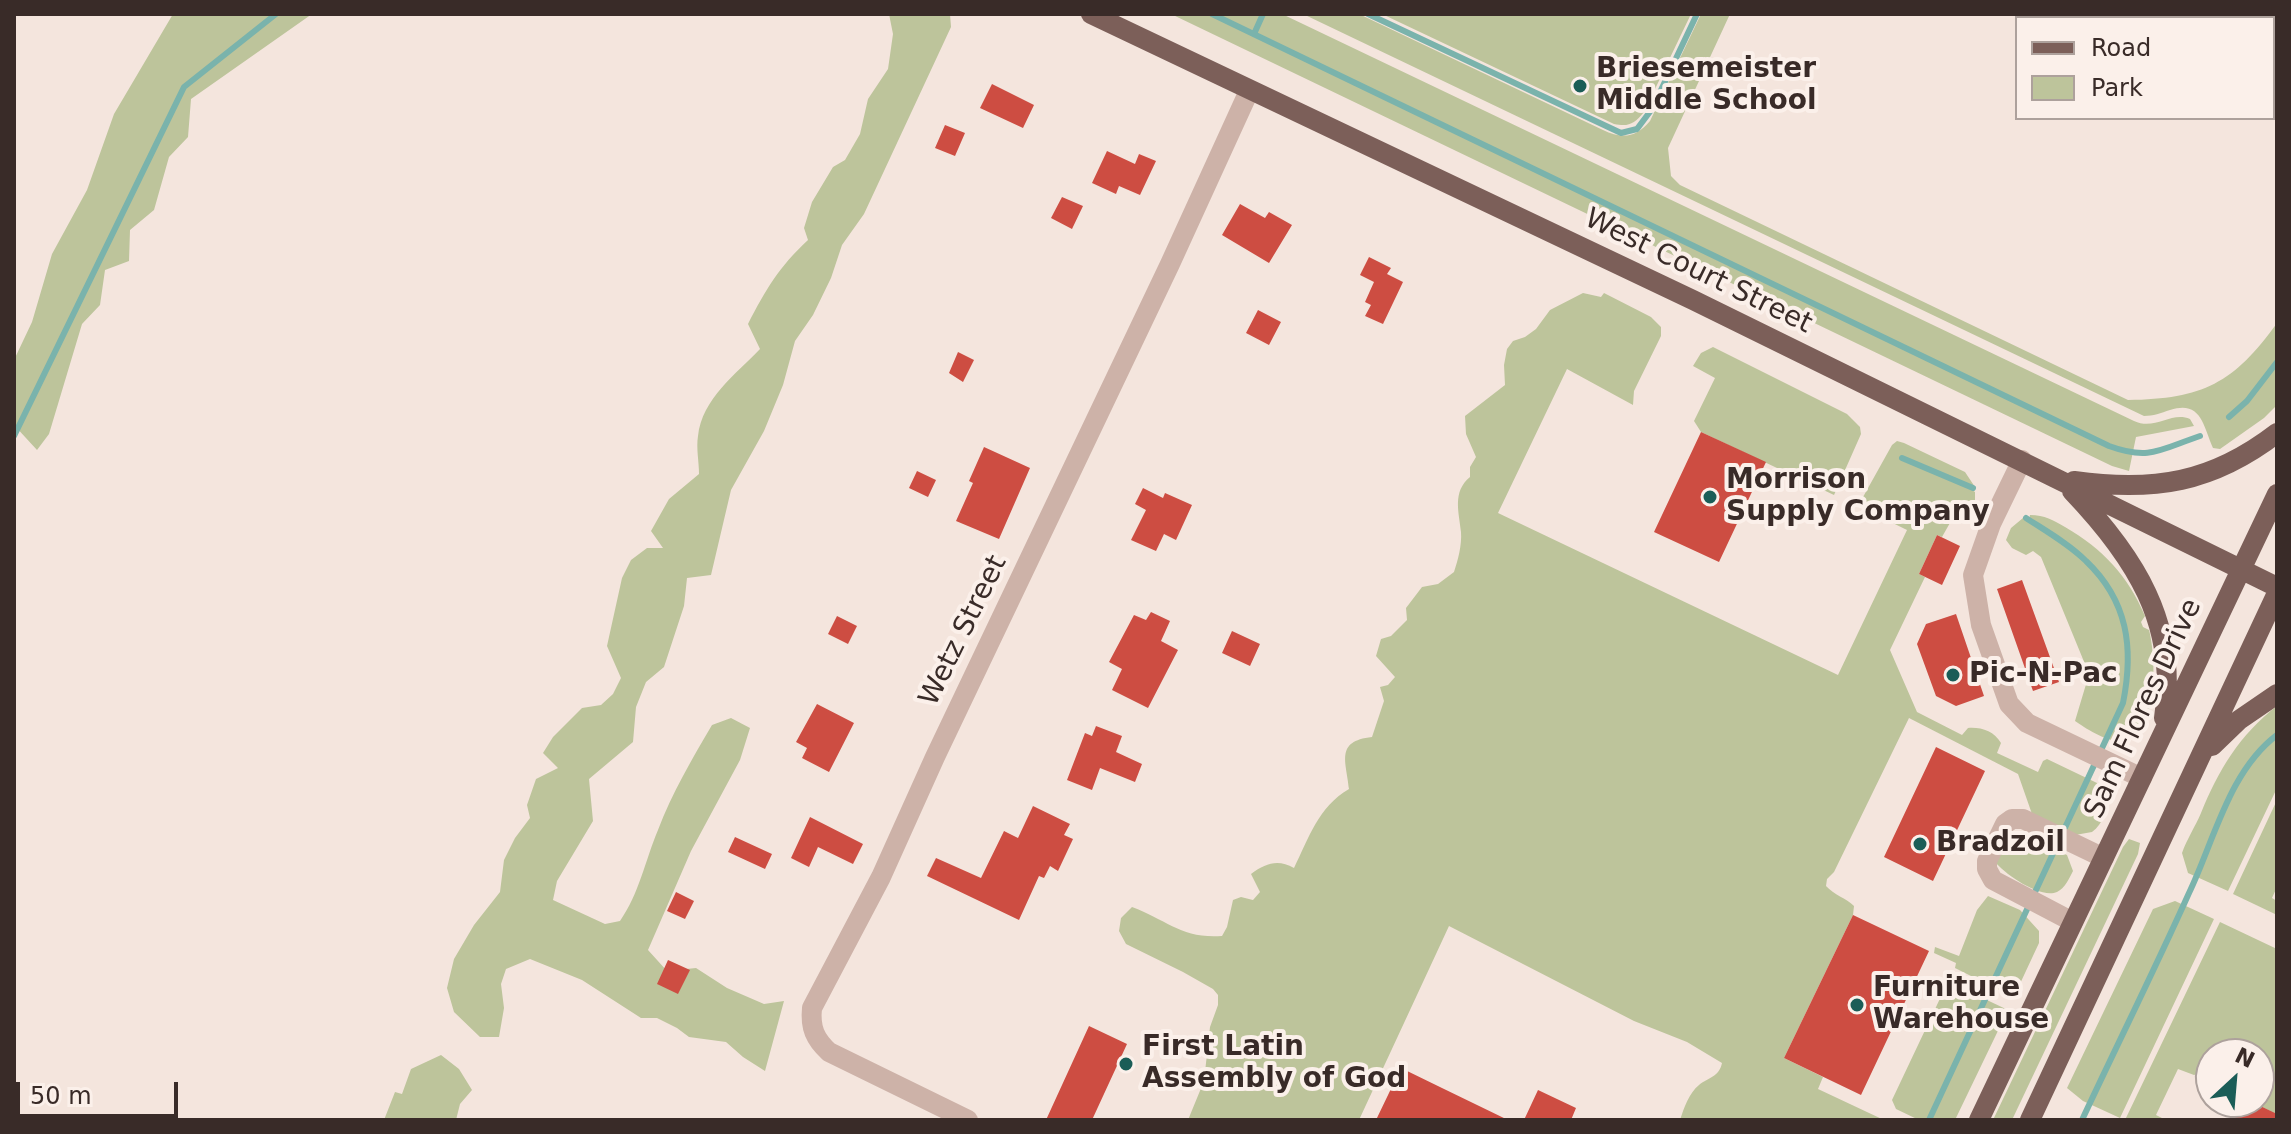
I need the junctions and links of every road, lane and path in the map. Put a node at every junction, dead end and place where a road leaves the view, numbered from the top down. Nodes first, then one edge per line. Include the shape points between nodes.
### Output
1 (1091, 14) edge
2 (1249, 91) junction
3 (2277, 433) edge
4 (2022, 460) junction
5 (2061, 479) junction
6 (2277, 494) edge
7 (2242, 570) junction
8 (2277, 587) edge
9 (2277, 593) edge
10 (2277, 694) edge
11 (2155, 751) junction
12 (2195, 768) junction
13 (2142, 778) junction
14 (2104, 858) junction
15 (2073, 922) junction
16 (968, 1120) edge
17 (1979, 1120) edge
18 (2030, 1120) edge

1 - 2 main road, West Court Street
2 - 4 main road, West Court Street
2 - 16 street, Wetz Street via 881,877 812,1008 811,1026 829,1052
3 - 5 main road via 2236,460 2173,483 2107,486
4 - 5 main road, West Court Street
4 - 13 street via 1973,575 1981,625 2009,704 2027,723
5 - 7 main road, West Court Street
5 - 11 main road via 2132,565 2153,604 2164,639 2167,677
6 - 7 main road, Sam Flores Drive
7 - 8 main road, West Court Street
7 - 11 main road, Sam Flores Drive
9 - 12 main road
10 - 12 main road via 2223,734
11 - 13 main road, Sam Flores Drive
12 - 18 main road
13 - 14 main road, Sam Flores Drive
14 - 15 main road, Sam Flores Drive
14 - 15 street via 2023,819 2012,819 1987,861 1993,880
15 - 17 main road, Sam Flores Drive

